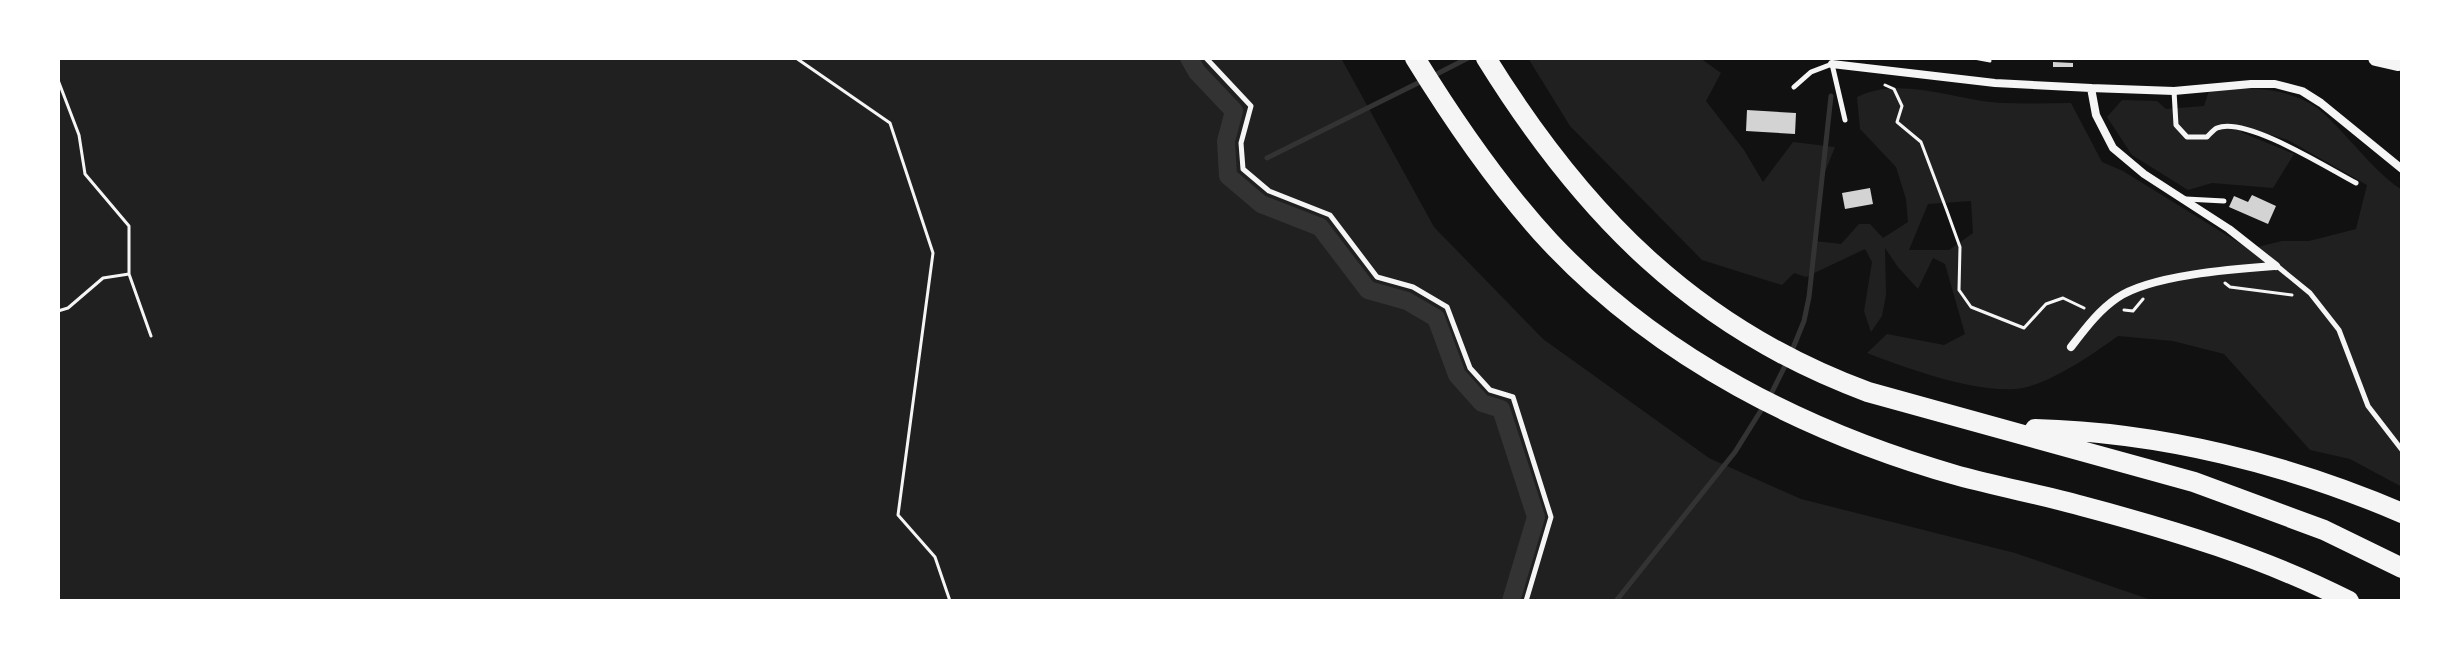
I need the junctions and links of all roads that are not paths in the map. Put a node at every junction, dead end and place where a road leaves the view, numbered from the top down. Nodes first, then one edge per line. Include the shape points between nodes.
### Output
1 (1206, 58) edge
2 (1415, 58) edge
3 (1486, 58) edge
4 (2376, 58) edge
5 (2398, 62) edge
6 (1832, 64) junction
7 (1794, 87) dead end
8 (2091, 88) junction
9 (2174, 91) junction
10 (1845, 120) dead end
11 (2402, 169) edge
12 (2356, 183) dead end
13 (2182, 198) junction
14 (2224, 201) dead end
15 (2276, 266) junction
16 (2071, 347) dead end
17 (2003, 428) junction
18 (2402, 450) edge
19 (2402, 513) edge
20 (2402, 568) edge
21 (1526, 601) edge
22 (2349, 601) edge

1 - 21 lane via 1251,106 1241,143 1243,169 1269,191 1330,215 1377,277 1413,287 1447,307 1470,368 1490,390 1513,397 1551,517
2 - 22 highway via 1480,159 1552,244 1645,324 1738,388 1885,454 2208,544
3 - 17 highway via 1583,195 1704,307 1823,376
4 - 5 main road
6 - 7 lane via 1811,72
6 - 8 street
6 - 10 lane
8 - 9 street
8 - 13 street via 2096,115 2113,148
9 - 11 street via 2275,84 2302,91
9 - 12 lane via 2176,125 2187,137 2207,137 2217,128 2235,127 2262,133
13 - 14 lane
13 - 15 street
15 - 16 street via 2141,286 2103,309
15 - 18 lane via 2310,293 2339,330 2368,406
17 - 19 highway via 2163,442 2287,471
17 - 20 highway via 2256,503

